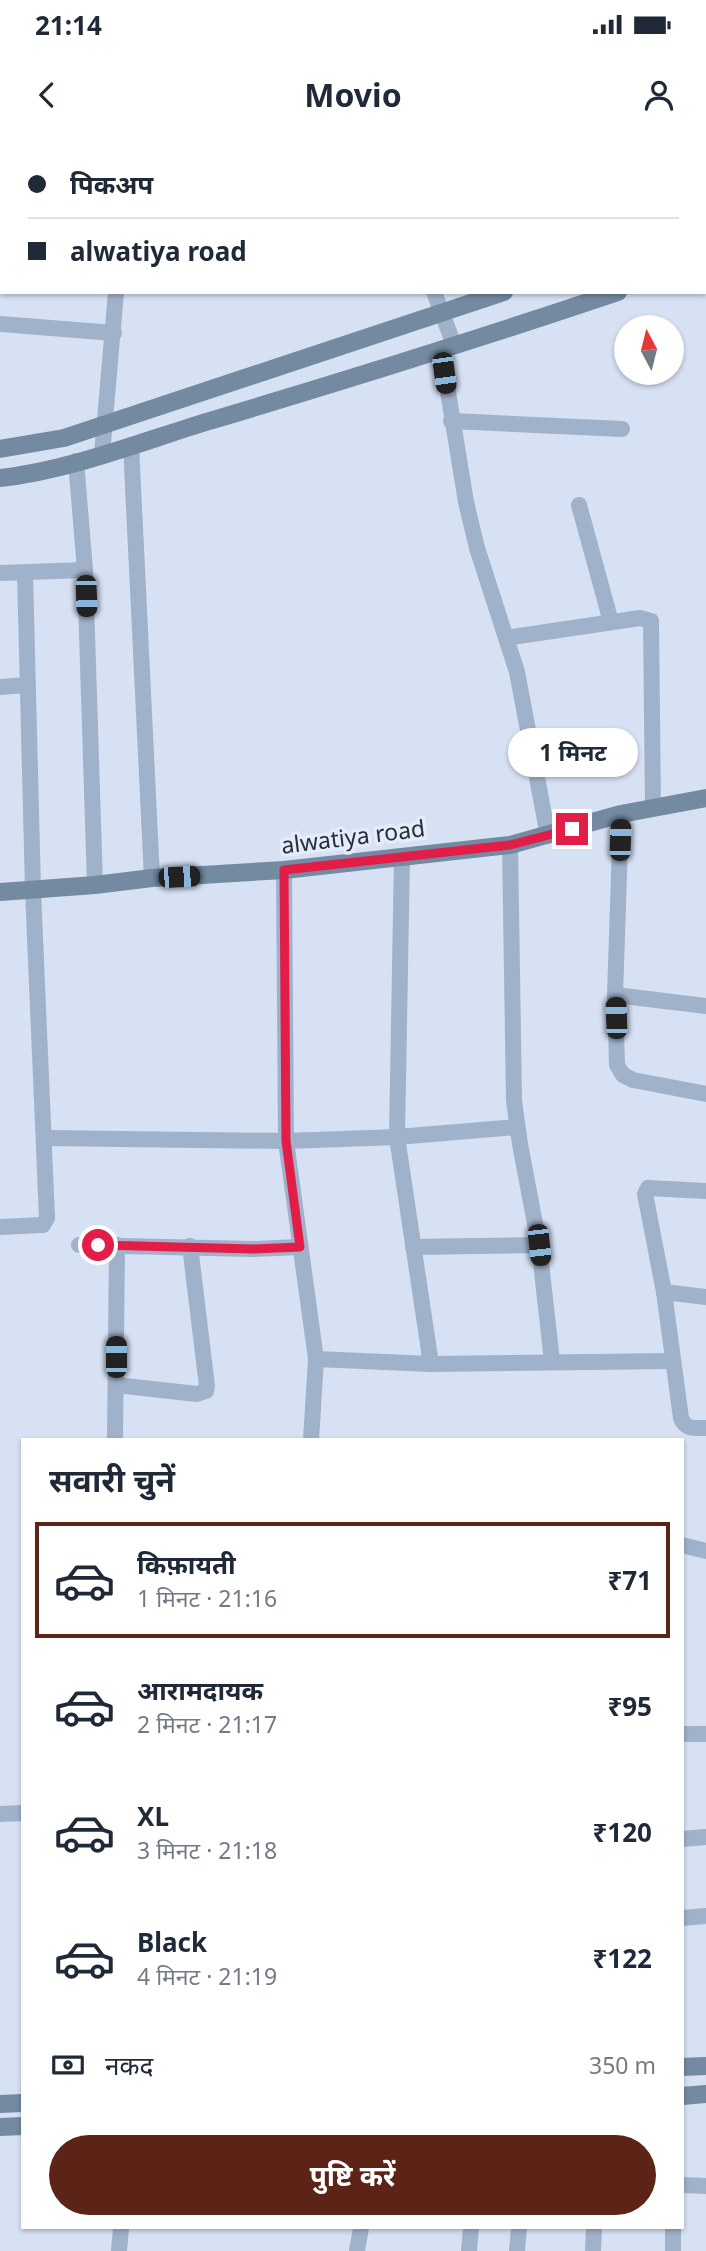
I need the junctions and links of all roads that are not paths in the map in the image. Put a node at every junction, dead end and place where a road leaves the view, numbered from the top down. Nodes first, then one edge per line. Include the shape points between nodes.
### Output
1 (116, 294) edge
2 (435, 294) edge
3 (498, 294) edge
4 (612, 294) edge
5 (441, 314) junction
6 (0, 324) edge
7 (114, 333) junction
8 (447, 347) junction
9 (451, 421) junction
10 (103, 424) junction
11 (622, 429) dead end
12 (131, 445) junction
13 (0, 449) edge
14 (102, 454) junction
15 (76, 461) junction
16 (0, 478) edge
17 (579, 505) dead end
18 (85, 570) junction
19 (0, 573) edge
20 (25, 573) junction
21 (611, 622) junction
22 (506, 638) junction
23 (27, 685) junction
24 (0, 687) edge
25 (706, 798) edge
26 (653, 808) junction
27 (621, 814) junction
28 (548, 836) junction
29 (510, 845) junction
30 (401, 856) junction
31 (284, 870) junction
32 (152, 878) junction
33 (95, 885) junction
34 (33, 890) junction
35 (0, 892) edge
36 (615, 995) junction
37 (706, 1006) edge
38 (706, 1094) edge
39 (517, 1127) junction
40 (397, 1137) junction
41 (44, 1138) junction
42 (286, 1141) junction
43 (706, 1191) edge
44 (0, 1227) edge
45 (79, 1245) dead end
46 (117, 1245) junction
47 (539, 1245) junction
48 (190, 1246) junction
49 (300, 1247) junction
50 (413, 1247) junction
51 (664, 1292) junction
52 (706, 1297) edge
53 (316, 1359) junction
54 (552, 1361) junction
55 (672, 1361) junction
56 (431, 1364) junction
57 (116, 1385) junction
58 (706, 1428) edge
59 (116, 1438) edge
60 (311, 1438) edge
61 (684, 1546) edge
62 (706, 1551) edge
63 (684, 1734) edge
64 (706, 1734) edge
65 (0, 1814) edge
66 (21, 1814) edge
67 (706, 1837) edge
68 (684, 1839) edge
69 (706, 1916) edge
70 (684, 1918) edge
71 (706, 2066) edge
72 (684, 2067) edge
73 (706, 2094) edge
74 (684, 2096) edge
75 (21, 2103) edge
76 (0, 2104) edge
77 (21, 2126) edge
78 (0, 2127) edge
79 (684, 2185) edge
80 (706, 2186) edge
81 (121, 2229) edge
82 (361, 2229) edge
83 (471, 2229) edge
84 (519, 2229) edge
85 (594, 2229) edge
86 (673, 2229) edge
87 (120, 2251) edge
88 (357, 2251) edge
89 (469, 2251) edge
90 (517, 2251) edge
91 (593, 2251) edge
92 (673, 2251) edge

1 - 7 street
2 - 5 street
3 - 5 main road
4 - 8 main road
5 - 8 street
5 - 10 main road
6 - 7 street
7 - 10 street
8 - 9 street
8 - 12 main road
9 - 11 street
9 - 22 street via 477,548
10 - 13 main road via 64,438
10 - 14 street
12 - 14 main road
12 - 32 street
14 - 15 main road
15 - 16 main road
15 - 18 street
17 - 21 street
18 - 20 street
18 - 33 street
19 - 20 street
20 - 23 street
21 - 22 street
21 - 26 street via 651,621
22 - 28 street via 517,672
23 - 24 street
23 - 34 street
25 - 26 main road, alwatiya road
26 - 27 main road, alwatiya road
27 - 28 main road, alwatiya road
27 - 36 street
28 - 29 main road, alwatiya road
29 - 30 main road, alwatiya road
29 - 39 street
30 - 31 main road, alwatiya road
30 - 40 street
31 - 32 main road, alwatiya road
31 - 42 street
32 - 33 main road, alwatiya road
33 - 34 main road, alwatiya road
34 - 35 main road, alwatiya road
34 - 41 street
36 - 37 street
36 - 38 street via 617,1065 623,1075
39 - 40 street
39 - 47 street
40 - 42 street
40 - 50 street
41 - 42 street
41 - 44 street via 46,1222
42 - 49 street
43 - 51 street via 658,1187 648,1188 645,1194
45 - 46 street
46 - 48 street
46 - 57 street
47 - 50 street
47 - 54 street
48 - 49 street
48 - 57 street via 206,1391 197,1394
49 - 53 street
50 - 56 street
51 - 52 street
51 - 55 street
53 - 56 street
53 - 60 street
54 - 55 street
54 - 56 street
55 - 58 street via 683,1424
57 - 59 street
61 - 62 street
63 - 64 street
65 - 66 street
67 - 68 street
69 - 70 street
71 - 72 main road
73 - 74 main road
75 - 76 main road
77 - 78 main road
79 - 80 street
81 - 87 street
82 - 88 street
83 - 89 street
84 - 90 street
85 - 91 street
86 - 92 street

